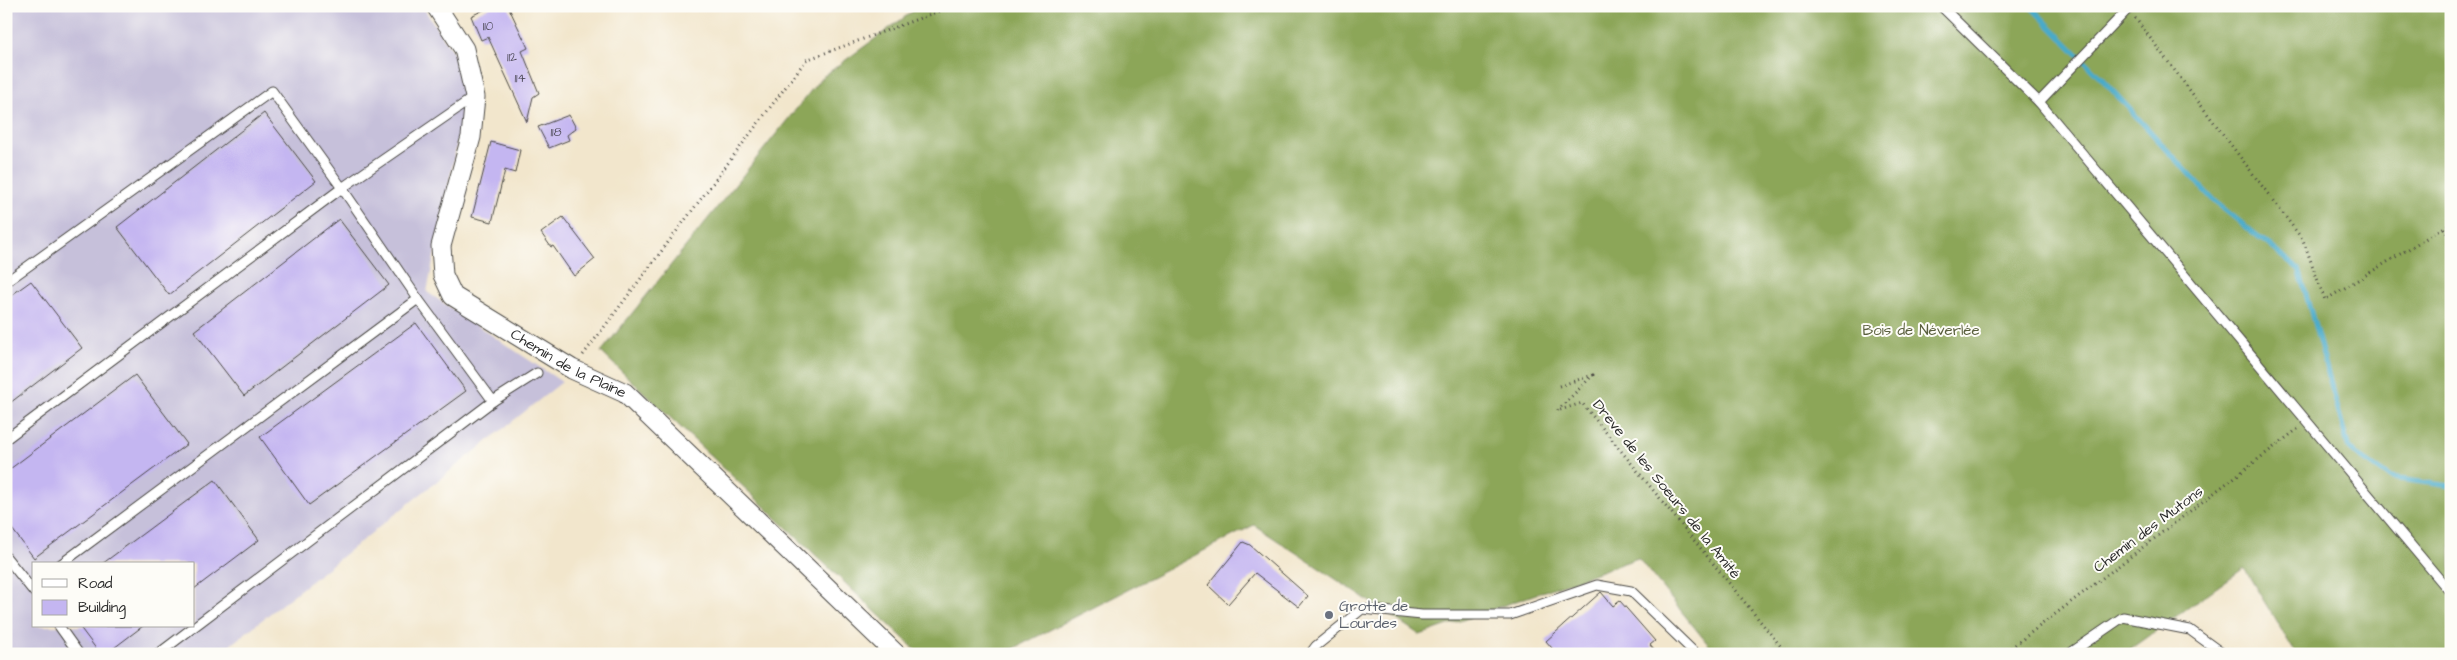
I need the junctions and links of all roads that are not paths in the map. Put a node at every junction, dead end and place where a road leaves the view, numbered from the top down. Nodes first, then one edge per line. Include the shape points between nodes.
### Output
1 (436, 6) edge
2 (1941, 6) edge
3 (2127, 8) edge
4 (475, 97) junction
5 (2039, 102) junction
6 (342, 188) junction
7 (6, 282) edge
8 (418, 299) junction
9 (537, 373) dead end
10 (493, 401) junction
11 (6, 439) edge
12 (6, 557) edge
13 (64, 562) edge
14 (32, 588) edge
15 (2451, 593) edge
16 (195, 626) edge
17 (60, 628) edge
18 (192, 628) edge
19 (79, 654) edge
20 (158, 654) edge
21 (896, 654) edge
22 (1310, 654) edge
23 (1696, 654) edge
24 (2069, 654) edge
25 (2223, 654) edge

1 - 4 street, Chemin de la Plaine via 464,49
2 - 5 lane
3 - 5 lane
4 - 6 lane
4 - 21 street, Chemin de la Plaine via 471,137 441,246 443,275 454,296 572,369 625,394
5 - 15 lane
6 - 7 lane via 272,91
6 - 8 lane
6 - 11 lane
8 - 10 lane
8 - 13 lane
9 - 10 lane
10 - 16 lane
12 - 14 lane
17 - 19 lane
18 - 20 lane
22 - 23 lane via 1362,609 1422,615 1510,615 1597,585 1631,592
24 - 25 lane via 2123,617 2190,630

